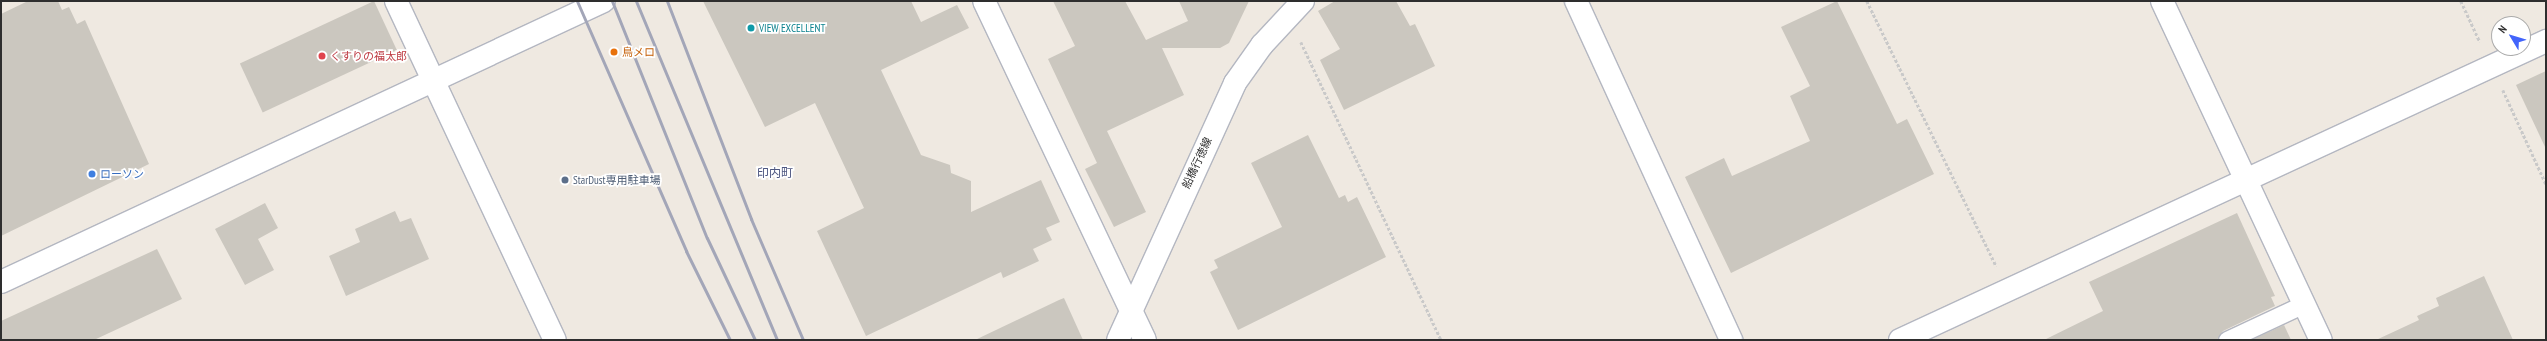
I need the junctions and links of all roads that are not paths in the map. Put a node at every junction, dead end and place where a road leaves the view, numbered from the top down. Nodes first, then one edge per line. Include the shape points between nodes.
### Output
1 (396, 1) edge
2 (604, 1) edge
3 (984, 1) edge
4 (1576, 1) edge
5 (2162, 1) edge
6 (1295, 8) edge
7 (2546, 41) edge
8 (434, 81) junction
9 (2245, 179) junction
10 (1, 282) edge
11 (2304, 304) junction
12 (1131, 309) junction
13 (556, 340) edge
14 (1118, 340) edge
15 (1145, 340) edge
16 (1731, 340) edge
17 (1900, 340) edge
18 (2227, 340) edge
19 (2320, 340) edge

1 - 8 street
2 - 8 street
3 - 12 street
4 - 16 street
5 - 9 street
6 - 12 street, 船橋行徳線 via 1235,83
7 - 9 street
8 - 10 street
8 - 13 street
9 - 11 street
9 - 17 street
11 - 18 lane
11 - 19 street
12 - 14 street, 船橋行徳線
12 - 15 street

